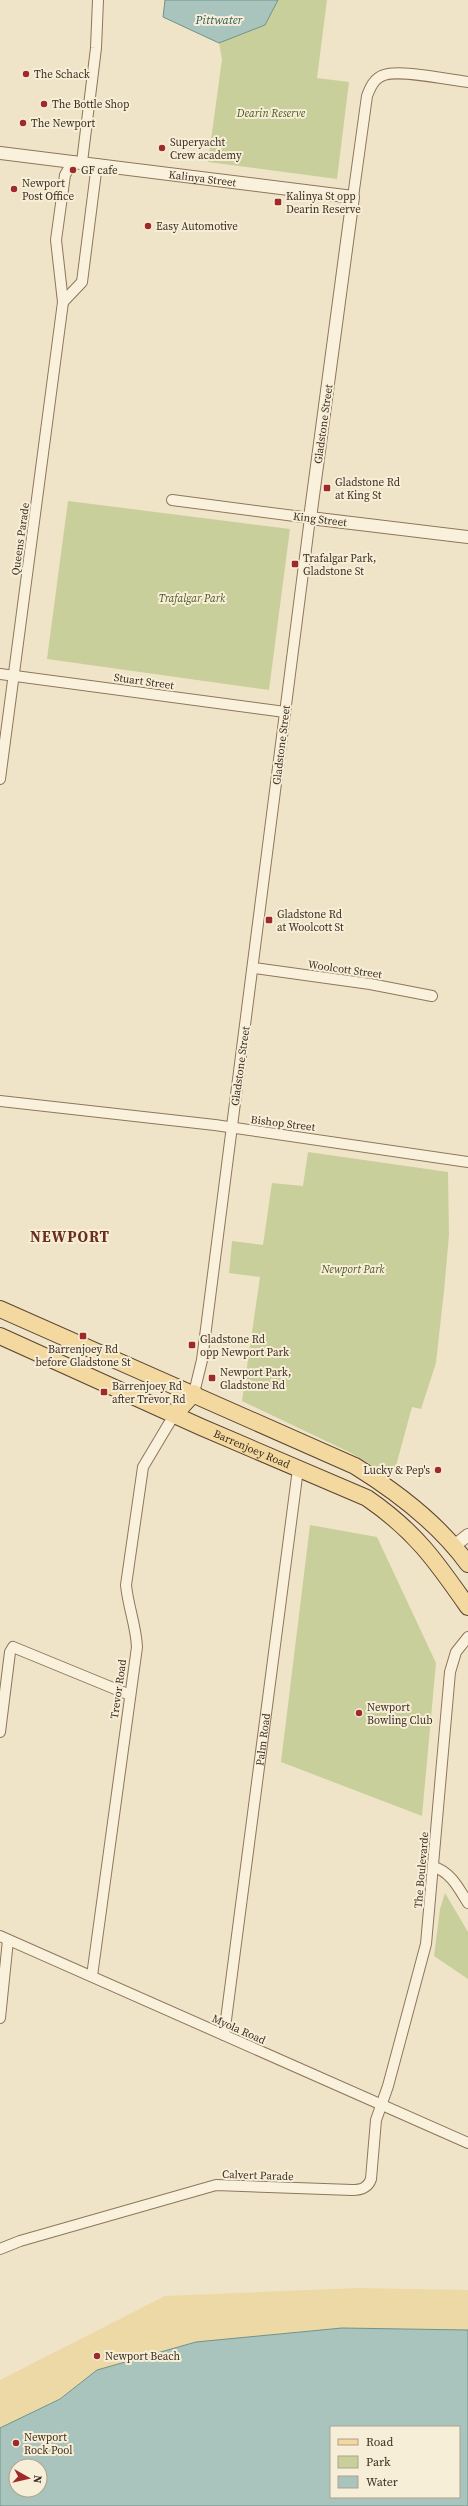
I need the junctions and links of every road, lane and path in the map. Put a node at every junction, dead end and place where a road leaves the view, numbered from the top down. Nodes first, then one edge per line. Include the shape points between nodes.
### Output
1 (98, 0) edge
2 (468, 82) edge
3 (0, 153) edge
4 (77, 162) junction
5 (97, 164) junction
6 (353, 197) junction
7 (63, 302) junction
8 (172, 500) dead end
9 (310, 518) junction
10 (468, 537) edge
11 (0, 674) edge
12 (13, 675) junction
13 (285, 712) junction
14 (0, 779) edge
15 (254, 968) junction
16 (432, 996) dead end
17 (0, 1101) edge
18 (231, 1129) junction
19 (468, 1162) edge
20 (0, 1309) edge
21 (0, 1336) edge
22 (194, 1393) junction
23 (174, 1415) junction
24 (307, 1446) junction
25 (298, 1469) junction
26 (468, 1535) edge
27 (454, 1546) junction
28 (436, 1560) junction
29 (468, 1564) edge
30 (468, 1607) edge
31 (468, 1637) edge
32 (130, 1695) junction
33 (0, 1732) edge
34 (434, 1867) junction
35 (468, 1903) edge
36 (4, 1938) edge
37 (92, 1976) junction
38 (0, 2018) edge
39 (224, 2036) junction
40 (381, 2104) junction
41 (468, 2143) edge
42 (0, 2249) edge

1 - 4 street, Queens Parade via 96,48
2 - 6 street, Gladstone Street via 398,73 383,75 373,83 367,96
3 - 4 street, Kalinya Street
4 - 5 street, Kalinya Street
4 - 7 street, Queens Parade via 65,175 56,240
5 - 6 street, Kalinya Street
5 - 7 street via 82,282
6 - 9 street, Gladstone Street
7 - 12 street, Queens Parade
8 - 9 street, King Street
9 - 10 street, King Street
9 - 13 street, Gladstone Street
11 - 12 street, Stuart Street
12 - 13 street, Stuart Street
12 - 14 street, Queens Parade
13 - 15 street, Gladstone Street
15 - 16 street, Woolcott Street via 370,984
15 - 18 street, Gladstone Street
17 - 18 street, Bishop Street
18 - 19 street, Bishop Street
18 - 22 street, Gladstone Street via 202,1360
20 - 22 main road
21 - 23 main road, Barrenjoey Road
22 - 23 main road
22 - 24 main road
23 - 25 main road, Barrenjoey Road
23 - 32 street, Trevor Road via 143,1467 126,1585 136,1640
24 - 25 main road, Palm Road
24 - 27 main road via 355,1466 383,1484 405,1500
25 - 28 main road, Barrenjoey Road via 367,1498 409,1529
25 - 39 street, Palm Road
26 - 27 street
27 - 28 main road
27 - 29 main road
28 - 30 main road, Barrenjoey Road
31 - 34 street, The Boulevarde via 456,1652 450,1672
32 - 33 street via 13,1648 10,1652
32 - 37 street, Trevor Road
34 - 35 street via 441,1869 455,1881
34 - 40 street, The Boulevarde via 426,1944
36 - 37 street, Myola Road
36 - 38 street
37 - 39 street, Myola Road
39 - 40 street, Myola Road
40 - 41 street, Myola Road
40 - 42 street, Calvert Parade via 376,2120 371,2179 363,2189 216,2185

